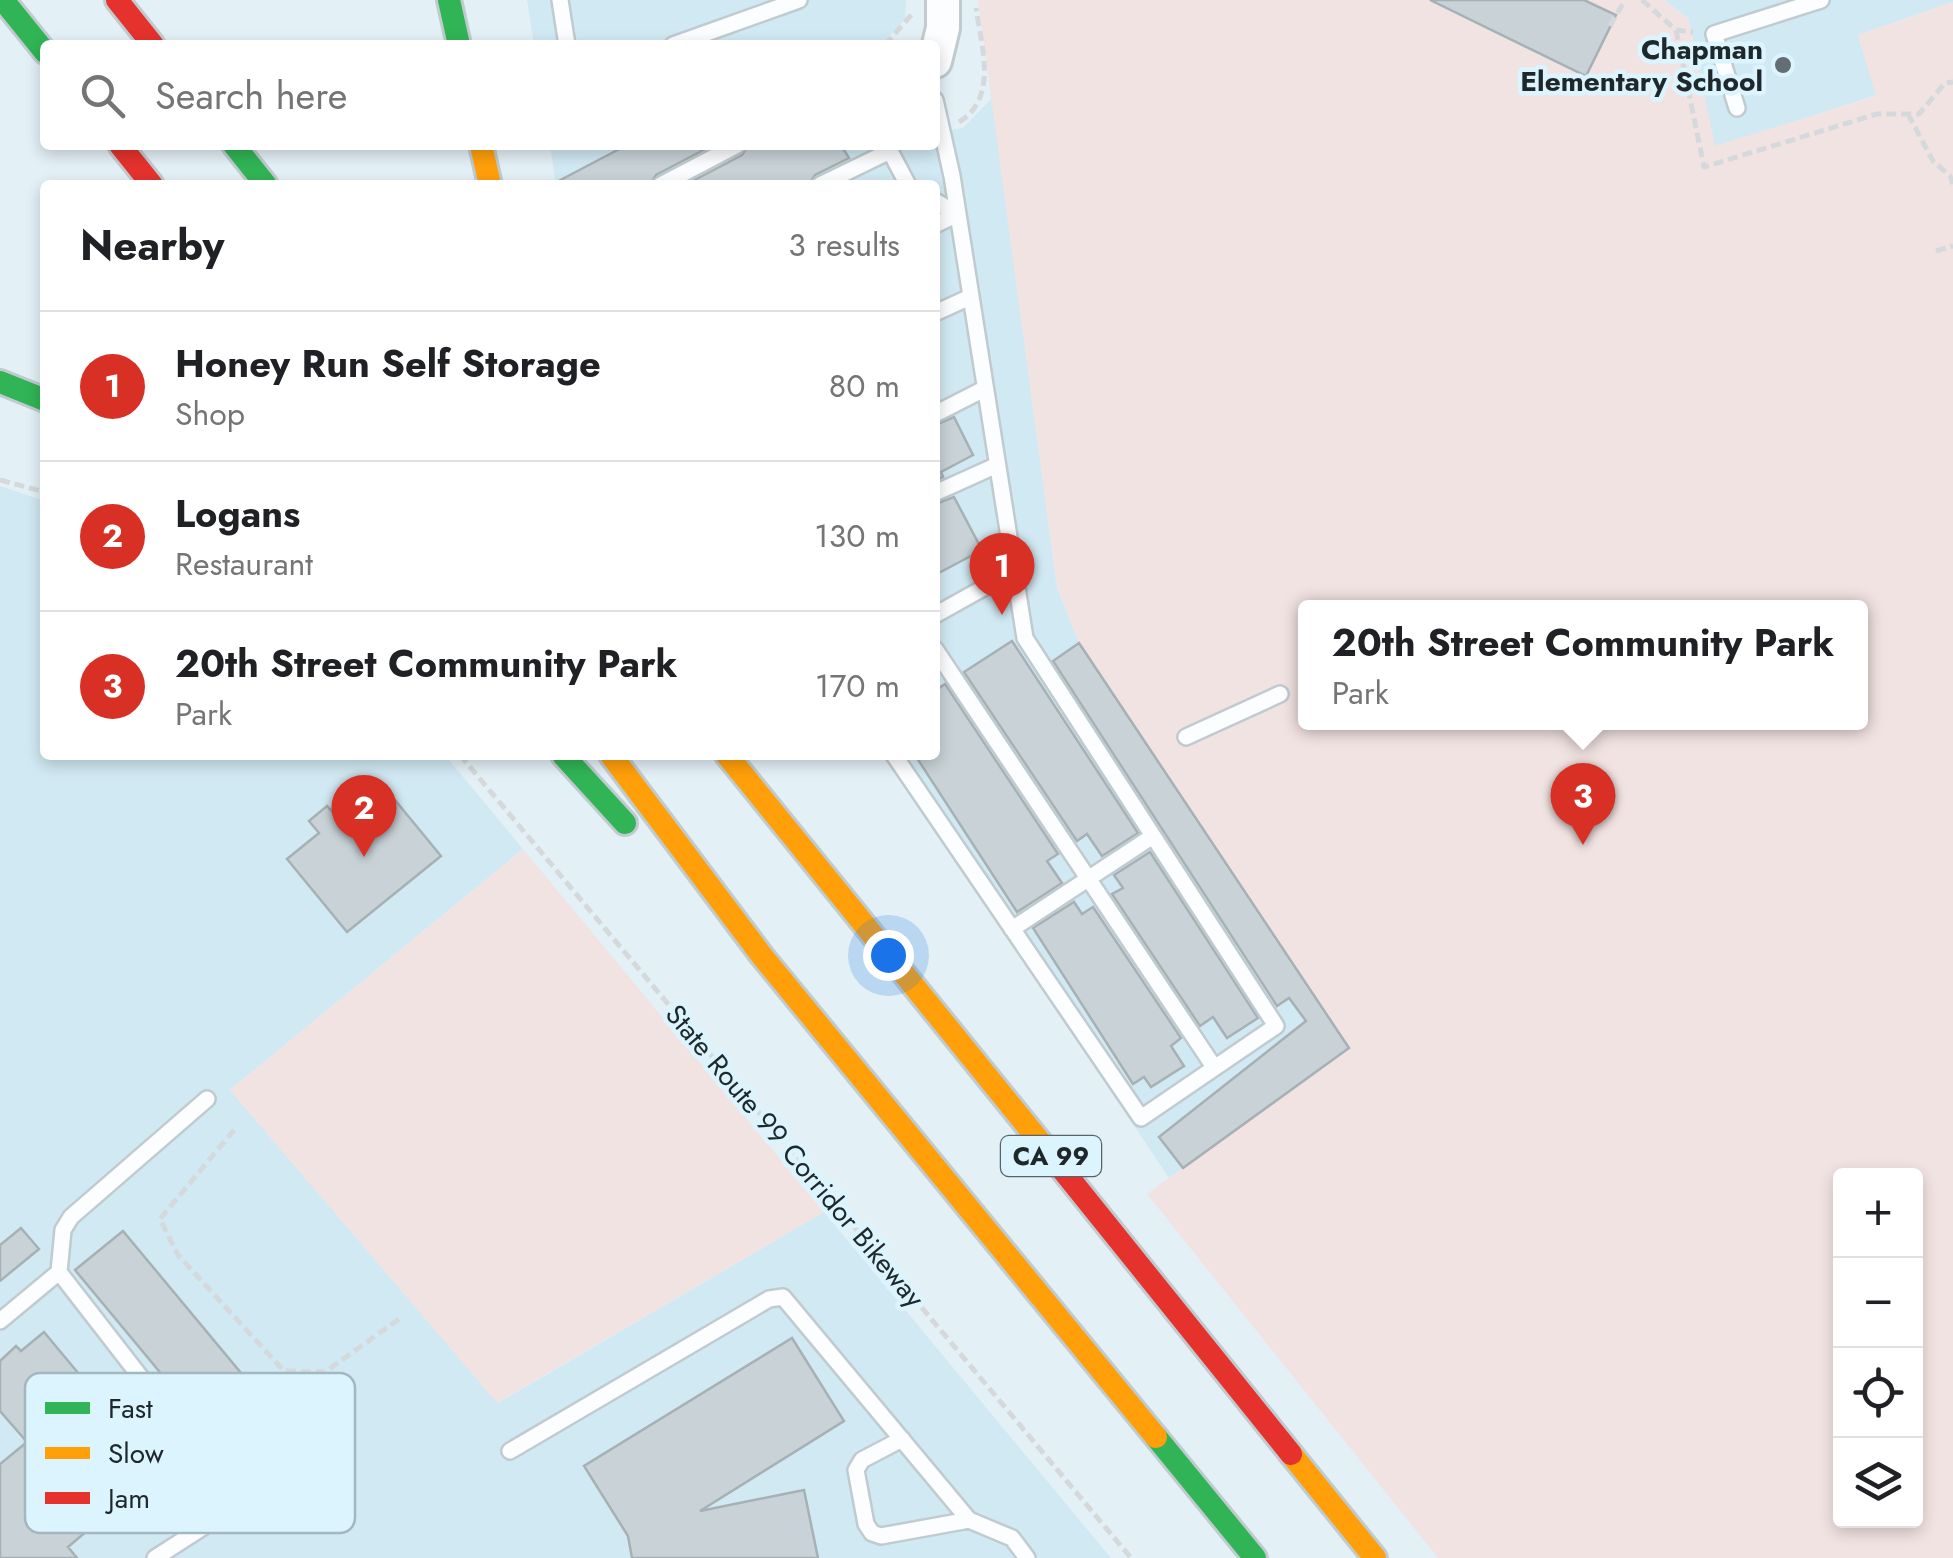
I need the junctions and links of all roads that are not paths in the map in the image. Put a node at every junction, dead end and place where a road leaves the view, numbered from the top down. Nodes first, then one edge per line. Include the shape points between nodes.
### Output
1 (4, 0) edge
2 (116, 0) edge
3 (449, 0) edge
4 (560, 0) edge
5 (799, 0) edge
6 (1821, 0) edge
7 (928, 4) edge
8 (149, 40) edge
9 (458, 40) edge
10 (566, 40) edge
11 (687, 40) edge
12 (932, 40) edge
13 (40, 46) edge
14 (1737, 108) dead end
15 (940, 123) edge
16 (124, 150) edge
17 (238, 150) edge
18 (482, 150) edge
19 (728, 150) edge
20 (884, 150) edge
21 (889, 150) edge
22 (148, 180) edge
23 (262, 180) edge
24 (489, 180) edge
25 (670, 180) edge
26 (829, 180) edge
27 (905, 180) edge
28 (940, 204) edge
29 (957, 214) junction
30 (940, 222) edge
31 (970, 297) junction
32 (940, 311) edge
33 (0, 382) edge
34 (984, 389) junction
35 (40, 398) edge
36 (940, 411) edge
37 (995, 466) junction
38 (940, 492) edge
39 (1012, 572) junction
40 (940, 612) edge
41 (940, 657) edge
42 (1280, 694) dead end
43 (1186, 737) dead end
44 (568, 760) edge
45 (615, 760) edge
46 (731, 760) edge
47 (897, 760) edge
48 (1153, 836) junction
49 (1088, 879) junction
50 (866, 888) dead end
51 (1012, 929) junction
52 (762, 956) junction
53 (915, 988) junction
54 (1214, 1067) junction
55 (207, 1100) dead end
56 (59, 1272) junction
57 (0, 1321) edge
58 (137, 1373) edge
59 (902, 1439) junction
60 (510, 1451) dead end
61 (969, 1520) junction
62 (194, 1533) edge
63 (155, 1558) edge
64 (1027, 1558) edge
65 (1254, 1558) edge
66 (1375, 1558) edge

1 - 13 highway
2 - 8 highway
3 - 9 highway
4 - 10 lane
5 - 11 lane
6 - 14 lane via 1714,34
7 - 12 street
15 - 29 lane
16 - 22 highway
17 - 23 highway
18 - 24 highway
19 - 25 lane
20 - 26 lane
21 - 27 lane
28 - 29 lane
29 - 30 lane
29 - 31 lane
31 - 32 lane
31 - 34 lane
33 - 35 highway
34 - 36 lane
34 - 37 lane
37 - 38 lane
37 - 39 lane
39 - 40 lane
39 - 48 lane via 1025,638
41 - 49 lane
42 - 43 lane
44 - 52 highway
45 - 52 highway
46 - 53 highway, CA 99
47 - 51 lane
48 - 49 lane
48 - 54 lane via 1276,1026
49 - 51 lane
49 - 54 lane
50 - 53 highway
51 - 54 lane via 1141,1118
52 - 65 highway
53 - 66 highway, CA 99
55 - 56 lane via 71,1217 63,1230
56 - 57 lane
56 - 58 lane
59 - 60 lane via 782,1297 768,1299
59 - 61 lane
59 - 61 lane via 856,1470 872,1533
61 - 64 lane via 1012,1538
62 - 63 lane

